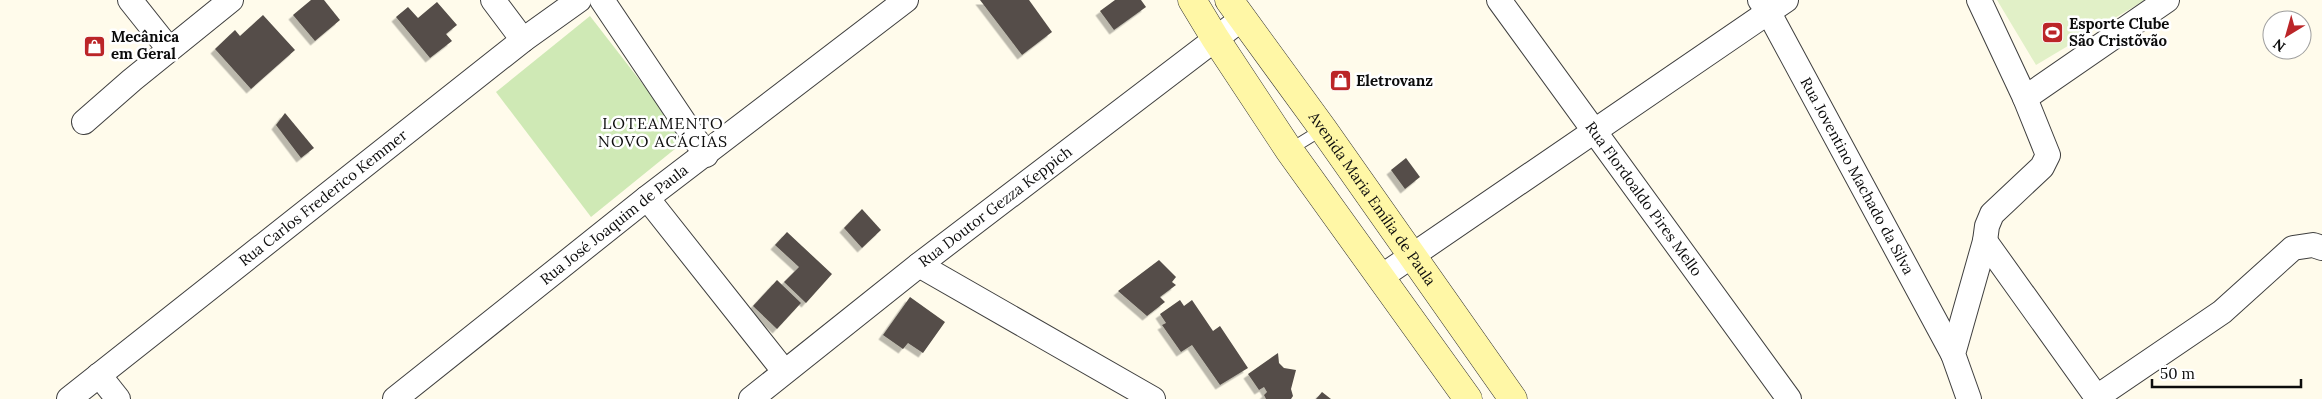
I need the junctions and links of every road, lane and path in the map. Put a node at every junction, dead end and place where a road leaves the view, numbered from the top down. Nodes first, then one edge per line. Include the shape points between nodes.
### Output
1 (130, 0) edge
2 (231, 0) edge
3 (493, 0) edge
4 (579, 0) edge
5 (602, 0) edge
6 (906, 0) edge
7 (1499, 0) edge
8 (1979, 0) edge
9 (2167, 0) edge
10 (1196, 1) edge
11 (1772, 4) edge
12 (1236, 9) edge
13 (1215, 38) junction
14 (523, 40) junction
15 (169, 49) junction
16 (2024, 98) junction
17 (84, 122) dead end
18 (1323, 129) junction
19 (1593, 131) junction
20 (1289, 150) junction
21 (706, 154) junction
22 (647, 198) junction
23 (1985, 241) junction
24 (2322, 248) edge
25 (1412, 255) junction
26 (919, 265) junction
27 (1381, 276) junction
28 (1953, 354) junction
29 (784, 372) junction
30 (99, 375) junction
31 (2098, 398) edge
32 (69, 399) edge
33 (118, 399) edge
34 (395, 399) edge
35 (751, 399) edge
36 (1153, 399) edge
37 (1468, 399) edge
38 (1512, 399) edge
39 (1789, 399) edge
40 (1968, 399) edge

1 - 15 street
2 - 15 street
3 - 14 street
4 - 14 street, Rua Carlos Frederico Kemmer
5 - 21 street
6 - 21 street, Rua José Joaquim de Paula
7 - 19 street, Rua Flordoaldo Pires Mello
8 - 16 street
9 - 16 street
10 - 13 main road
11 - 19 street
11 - 28 street, Rua Joventino Machado da Silva
12 - 13 street, Rua Doutor Gezza Keppich
12 - 18 main road, Avenida Maria Emília de Paula
13 - 20 main road
13 - 26 street, Rua Doutor Gezza Keppich
14 - 30 street, Rua Carlos Frederico Kemmer
15 - 17 street
16 - 23 street via 2048,155 2042,167 1992,214
18 - 20 lane
18 - 25 main road, Avenida Maria Emília de Paula
19 - 25 street
19 - 39 street, Rua Flordoaldo Pires Mello
20 - 27 main road
21 - 22 street, Rua José Joaquim de Paula
22 - 29 street
22 - 34 street, Rua José Joaquim de Paula
23 - 28 street
23 - 31 street
24 - 31 street via 2313,245 2293,248 2222,312
25 - 27 street
25 - 38 main road, Avenida Maria Emília de Paula
26 - 29 street, Rua Doutor Gezza Keppich
26 - 36 street
27 - 37 main road
28 - 40 street, Rua Joventino Machado da Silva
29 - 35 street, Rua Doutor Gezza Keppich
30 - 32 street, Rua Carlos Frederico Kemmer
30 - 33 street

